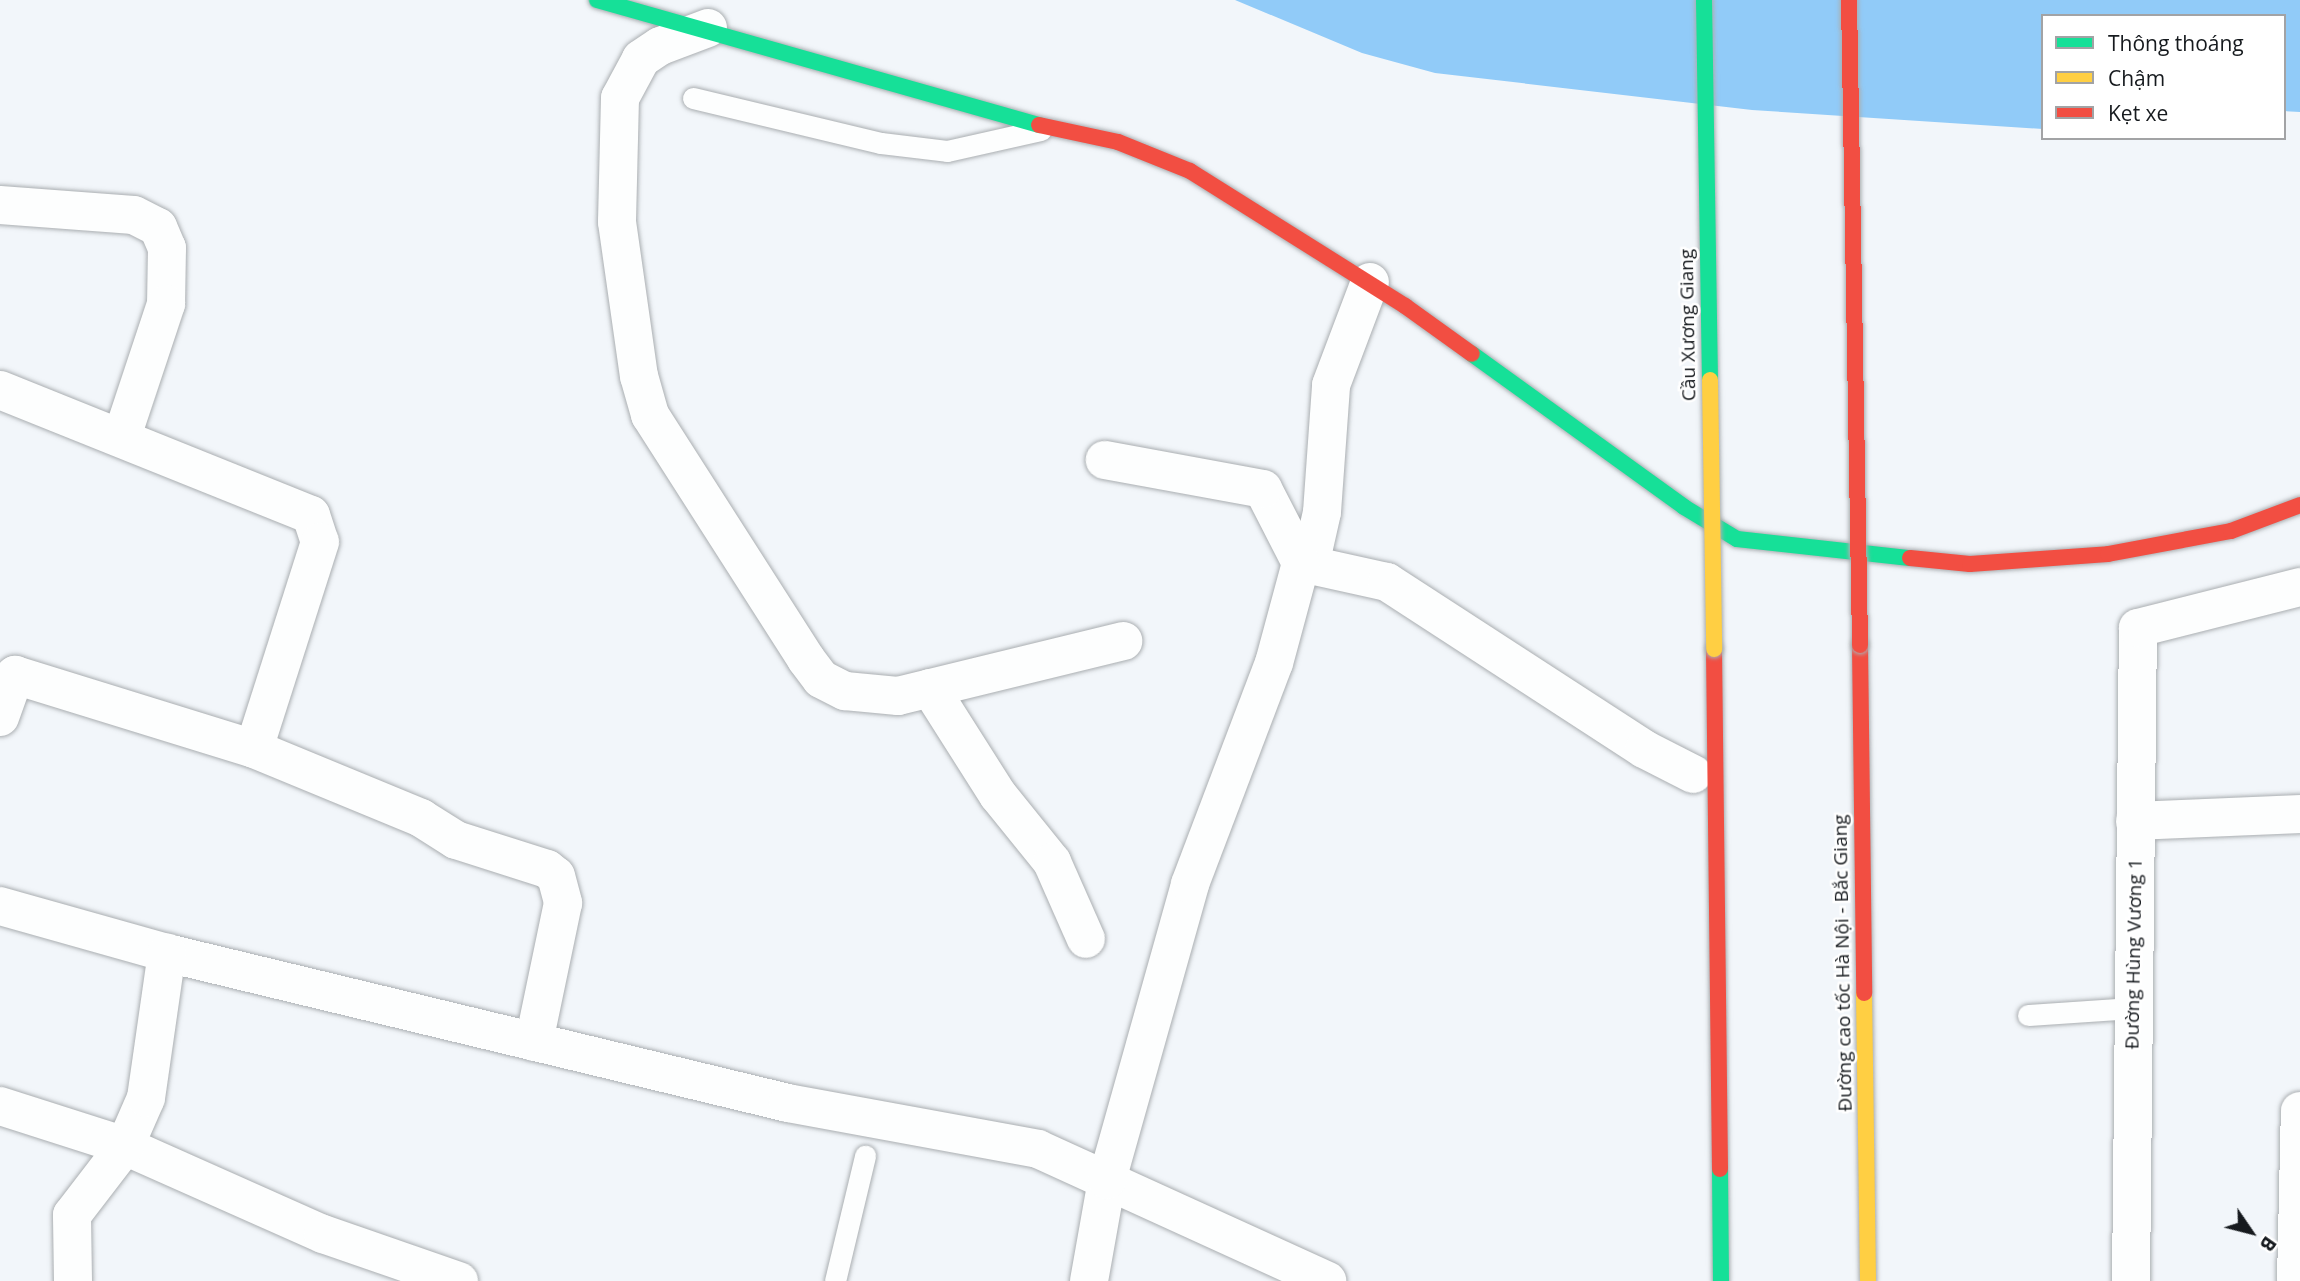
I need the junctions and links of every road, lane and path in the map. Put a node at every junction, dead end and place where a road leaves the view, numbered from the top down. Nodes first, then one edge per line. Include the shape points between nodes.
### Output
1 (597, 0) edge
2 (1704, 0) edge
3 (1849, 0) edge
4 (708, 28) junction
5 (693, 98) dead end
6 (1050, 128) junction
7 (0, 205) edge
8 (1370, 282) junction
9 (0, 390) edge
10 (122, 436) junction
11 (1105, 460) dead end
12 (2300, 505) edge
13 (1306, 564) junction
14 (2300, 587) edge
15 (1123, 641) dead end
16 (930, 688) junction
17 (0, 717) edge
18 (254, 750) junction
19 (1693, 774) dead end
20 (2300, 814) edge
21 (2136, 821) junction
22 (0, 906) edge
23 (1086, 939) dead end
24 (167, 953) junction
25 (2133, 1008) junction
26 (2028, 1015) dead end
27 (534, 1042) junction
28 (0, 1106) edge
29 (2300, 1111) edge
30 (125, 1146) junction
31 (865, 1156) dead end
32 (1107, 1180) junction
33 (375, 1267) edge
34 (73, 1281) edge
35 (459, 1281) edge
36 (835, 1281) edge
37 (1089, 1281) edge
38 (1327, 1281) edge
39 (1721, 1281) edge
40 (1868, 1281) edge
41 (2131, 1281) edge
42 (2296, 1281) edge

1 - 4 main road
2 - 39 main road, Cầu Xương Giang, bridge
3 - 40 main road, Đường cao tốc Hà Nội - Bắc Giang, bridge
4 - 6 main road
4 - 16 street via 660,46 641,59 620,98 617,222 639,376 650,415 705,507 821,679 845,691 871,695 898,696
5 - 6 lane via 881,143 947,152
6 - 8 main road via 1118,142 1190,171
7 - 10 street via 134,215 158,227 167,248 166,304
8 - 12 main road via 1684,507 1737,539 1970,564 2122,551 2231,531
8 - 13 street via 1331,385 1322,512
9 - 10 street
10 - 18 street via 311,515 320,542
11 - 13 street via 1263,489
13 - 19 street via 1388,582 1644,749
13 - 32 street via 1274,663 1190,884
14 - 21 street, Đường Hùng Vương 1 via 2138,628
15 - 16 street
16 - 23 street via 998,795 1052,862
17 - 18 street via 15,675
18 - 27 street via 421,818 456,840 556,876 563,903
20 - 21 street
21 - 25 street, Đường Hùng Vương 1
22 - 24 street
24 - 27 street
24 - 30 street via 146,1098
25 - 26 lane
25 - 41 street, Đường Hùng Vương 1
27 - 32 street via 788,1103 1038,1149
28 - 30 street
29 - 42 street
30 - 33 street
30 - 34 street via 72,1214
31 - 36 lane
32 - 37 street
32 - 38 street
33 - 35 street

